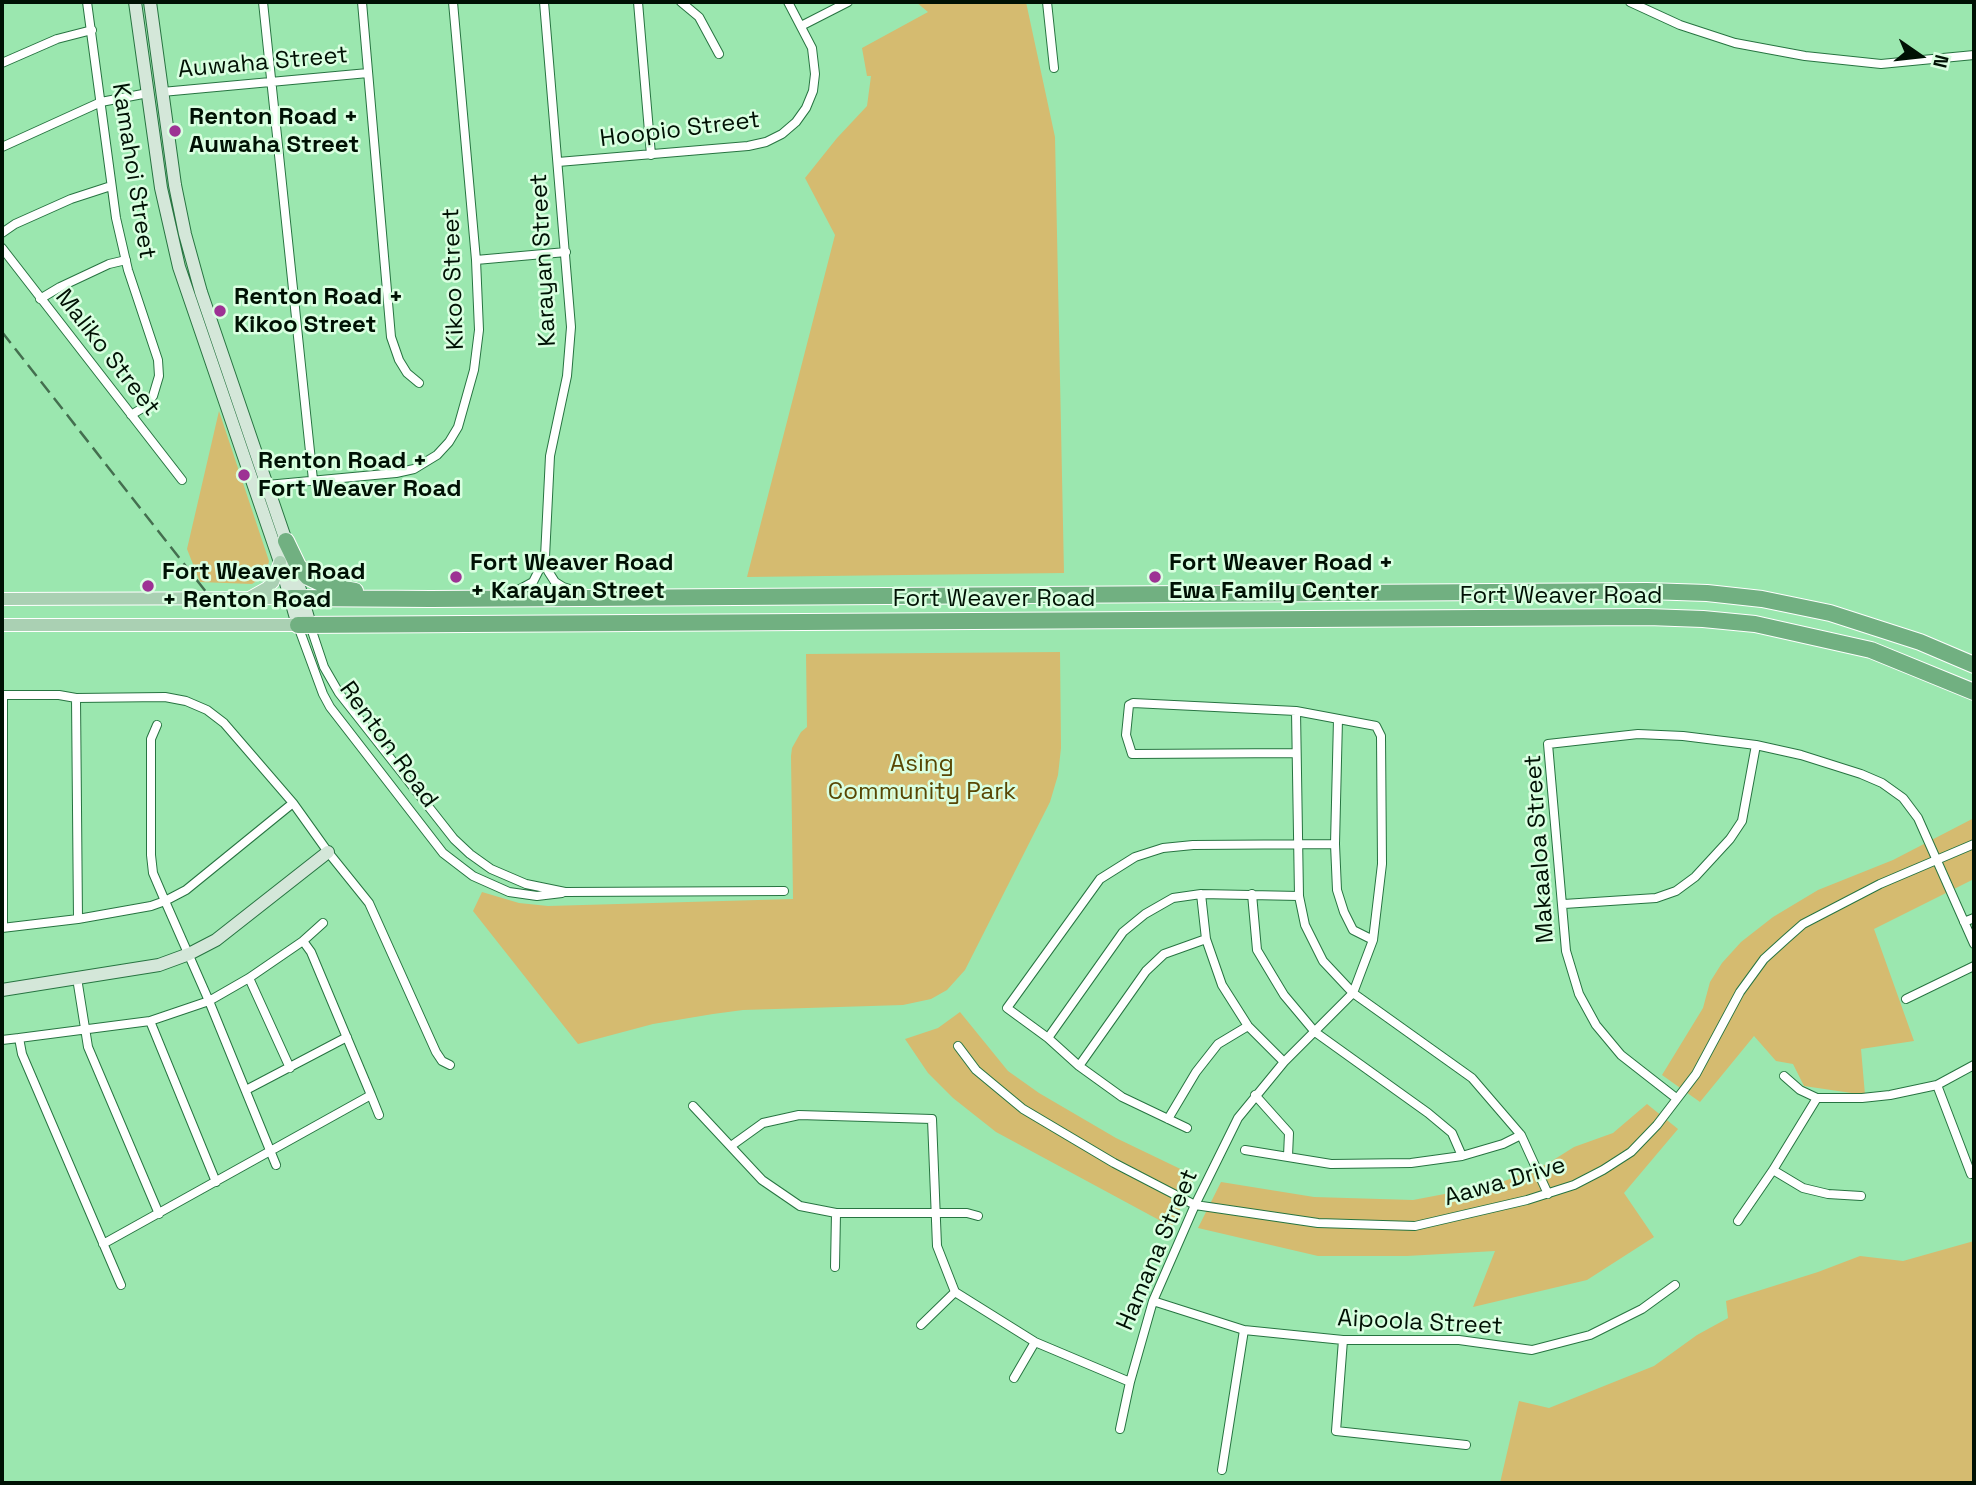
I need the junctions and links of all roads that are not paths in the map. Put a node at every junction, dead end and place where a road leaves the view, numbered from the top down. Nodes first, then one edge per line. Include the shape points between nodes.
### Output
1 (87, 2) edge
2 (135, 2) edge
3 (150, 2) edge
4 (263, 2) edge
5 (362, 2) edge
6 (453, 2) edge
7 (544, 2) edge
8 (638, 2) edge
9 (681, 2) edge
10 (788, 2) edge
11 (846, 2) edge
12 (1047, 2) edge
13 (1630, 2) edge
14 (801, 26) junction
15 (92, 30) junction
16 (719, 54) dead end
17 (1974, 55) edge
18 (2, 63) edge
19 (1054, 68) dead end
20 (368, 73) junction
21 (272, 82) junction
22 (162, 92) junction
23 (148, 93) junction
24 (102, 102) junction
25 (2, 147) edge
26 (651, 155) junction
27 (558, 162) junction
28 (111, 186) junction
29 (181, 216) junction
30 (167, 219) junction
31 (2, 233) edge
32 (2, 248) edge
33 (566, 252) junction
34 (126, 260) junction
35 (476, 260) junction
36 (40, 299) junction
37 (419, 383) dead end
38 (234, 409) junction
39 (131, 415) junction
40 (313, 480) junction
41 (182, 481) dead end
42 (267, 485) junction
43 (286, 541) junction
44 (545, 558) junction
45 (280, 562) junction
46 (594, 596) junction
47 (248, 598) junction
48 (296, 598) junction
49 (501, 598) junction
50 (2, 599) edge
51 (369, 599) junction
52 (305, 622) junction
53 (2, 625) edge
54 (1974, 665) edge
55 (1974, 692) edge
56 (2, 695) edge
57 (76, 698) junction
58 (1296, 711) junction
59 (1338, 719) junction
60 (157, 725) dead end
61 (1756, 745) junction
62 (1296, 753) junction
63 (293, 803) junction
64 (1335, 844) junction
65 (1974, 844) edge
66 (1298, 846) junction
67 (328, 852) junction
68 (1937, 860) junction
69 (784, 891) dead end
70 (565, 892) junction
71 (1201, 894) junction
72 (1252, 894) junction
73 (1299, 896) junction
74 (165, 901) junction
75 (1563, 904) junction
76 (1974, 918) edge
77 (78, 919) junction
78 (1965, 922) junction
79 (323, 923) dead end
80 (2, 928) edge
81 (1206, 939) junction
82 (1373, 940) junction
83 (303, 941) junction
84 (1974, 944) edge
85 (189, 954) junction
86 (1974, 966) edge
87 (77, 978) junction
88 (250, 978) junction
89 (2, 990) edge
90 (1353, 993) junction
91 (1906, 999) dead end
92 (209, 1001) junction
93 (150, 1021) junction
94 (1248, 1026) junction
95 (86, 1031) junction
96 (1315, 1032) junction
97 (347, 1037) junction
98 (19, 1038) junction
99 (1048, 1038) junction
100 (2, 1040) edge
101 (958, 1046) dead end
102 (1284, 1062) junction
103 (450, 1065) dead end
104 (1974, 1065) edge
105 (1079, 1066) junction
106 (290, 1068) junction
107 (1784, 1076) dead end
108 (1937, 1085) junction
109 (246, 1090) junction
110 (371, 1095) junction
111 (1255, 1095) junction
112 (1676, 1098) junction
113 (1817, 1098) junction
114 (693, 1106) dead end
115 (379, 1115) dead end
116 (1168, 1119) junction
117 (1187, 1128) dead end
118 (1521, 1135) junction
119 (731, 1146) junction
120 (1245, 1150) dead end
121 (271, 1152) junction
122 (1288, 1156) junction
123 (1462, 1156) junction
124 (276, 1166) dead end
125 (1773, 1170) junction
126 (1971, 1174) dead end
127 (216, 1182) junction
128 (1548, 1194) junction
129 (1861, 1196) dead end
130 (1195, 1205) junction
131 (836, 1213) junction
132 (936, 1213) junction
133 (159, 1214) junction
134 (978, 1216) dead end
135 (1738, 1221) dead end
136 (103, 1244) junction
137 (835, 1267) dead end
138 (121, 1285) dead end
139 (1675, 1285) dead end
140 (955, 1292) junction
141 (1153, 1301) junction
142 (921, 1325) dead end
143 (1244, 1330) junction
144 (1343, 1340) junction
145 (1035, 1342) junction
146 (1014, 1378) dead end
147 (1130, 1382) junction
148 (1120, 1429) dead end
149 (1466, 1445) dead end
150 (1222, 1470) dead end

1 - 15 street, Kamahoi Street
2 - 23 street, Renton Road
3 - 22 street, Renton Road
4 - 21 street
5 - 20 street
6 - 35 street, Kikoo Street
7 - 27 street, Karayan Street
8 - 26 street
9 - 16 street via 699,18
10 - 14 street, Hoopio Street
11 - 14 street
12 - 19 street
13 - 17 street via 1735,43 1805,56 1881,64
14 - 26 street, Hoopio Street via 814,57 815,83 806,108 789,129 757,145
15 - 18 street via 57,39
15 - 24 street, Kamahoi Street
20 - 21 street, Auwaha Street
20 - 37 street via 391,337 398,360
21 - 22 street, Auwaha Street
21 - 40 street
22 - 23 street
22 - 29 street, Renton Road
23 - 24 street, Auwaha Street
23 - 30 street, Renton Road
24 - 25 street, Auwaha Street
24 - 28 street, Kamahoi Street
26 - 27 street, Hoopio Street
27 - 33 street, Karayan Street
28 - 31 street via 71,199
28 - 34 street, Kamahoi Street
29 - 30 street
29 - 38 street, Renton Road
30 - 38 street, Renton Road via 188,296
32 - 36 street, Maliko Street
33 - 35 street
33 - 44 street, Karayan Street via 571,341 550,456
34 - 36 street
34 - 39 street, Kamahoi Street via 159,368 153,396
35 - 40 street, Kikoo Street via 477,355 461,418 449,442 430,461 405,472
36 - 39 street, Maliko Street
38 - 42 street, Renton Road
38 - 45 street, Renton Road
39 - 41 street, Maliko Street
40 - 42 street, Kikoo Street
42 - 43 street, Renton Road
43 - 48 street, Renton Road
43 - 51 highway via 308,577
44 - 46 street via 558,584
44 - 49 street via 533,582
45 - 47 main road via 273,582
45 - 48 street, Renton Road
46 - 49 highway, Fort Weaver Road
46 - 54 highway, Fort Weaver Road via 1707,593 1830,613
47 - 48 main road, Fort Weaver Road
47 - 50 main road, Fort Weaver Road
48 - 51 highway, Fort Weaver Road
48 - 52 street, Renton Road
49 - 51 highway, Fort Weaver Road
51 - 52 highway via 323,605
52 - 53 main road, Fort Weaver Road
52 - 55 highway, Fort Weaver Road via 1648,617 1767,626 1871,650
52 - 70 street, Renton Road via 334,686 460,846 502,875
52 - 70 street, Renton Road via 330,707 443,853 473,876 509,892 537,896
56 - 57 street
56 - 80 street
57 - 63 street via 165,697 207,710 224,723
57 - 77 street
58 - 59 street, Hamana Street
58 - 62 street
58 - 62 street, Hamana Street via 1132,703 1126,735 1132,754
59 - 64 street
59 - 82 street, Hamana Street via 1376,726 1381,736 1382,864
60 - 74 street via 151,739 151,855
61 - 68 street, Makaaloa Street via 1882,783 1903,798 1918,818
61 - 75 street via 1742,821 1695,877 1656,898
61 - 75 street, Makaaloa Street via 1638,734 1548,744
62 - 66 street
63 - 67 street
63 - 74 street via 186,890
64 - 66 street
64 - 82 street via 1343,912 1353,930
65 - 68 street, Aawa Drive
66 - 73 street
66 - 99 street via 1163,848 1135,857 1100,879 1007,1008
67 - 85 street via 216,940
67 - 103 street via 369,903 436,1052
68 - 78 street, Makaaloa Street
68 - 112 street, Aawa Drive via 1839,905 1786,939 1740,992 1696,1074
69 - 70 street, Renton Road
71 - 72 street
71 - 81 street
71 - 99 street via 1172,898 1123,932
72 - 73 street
72 - 96 street via 1257,950 1284,995
73 - 90 street via 1305,925 1323,961
74 - 77 street
74 - 85 street
75 - 112 street, Makaaloa Street via 1566,951 1579,994 1597,1025 1621,1055
76 - 78 street
77 - 80 street
78 - 84 street, Makaaloa Street
79 - 83 street
81 - 94 street via 1222,985
81 - 105 street via 1164,954 1146,971
82 - 90 street, Hamana Street
83 - 88 street
83 - 97 street
85 - 87 street via 159,965
85 - 92 street
86 - 91 street
87 - 89 street
87 - 95 street
88 - 92 street
88 - 106 street
90 - 96 street, Hamana Street
90 - 118 street via 1472,1078
92 - 93 street
92 - 109 street
93 - 95 street
93 - 127 street
94 - 102 street
94 - 116 street via 1219,1044
95 - 98 street
95 - 133 street
96 - 102 street, Hamana Street
96 - 123 street via 1452,1133
97 - 106 street
97 - 110 street
98 - 100 street
98 - 136 street
99 - 105 street
101 - 130 street, Aawa Drive via 976,1070 1023,1109
102 - 111 street, Hamana Street
104 - 108 street
105 - 116 street via 1122,1097
106 - 109 street
107 - 113 street
108 - 113 street via 1872,1097
108 - 126 street
109 - 121 street
110 - 115 street
110 - 121 street
111 - 122 street via 1289,1133
111 - 130 street, Hamana Street via 1238,1118
112 - 128 street, Aawa Drive via 1631,1152 1574,1185
113 - 125 street
114 - 119 street
116 - 117 street
118 - 123 street
118 - 128 street
119 - 131 street via 762,1180 800,1206
119 - 132 street via 763,1123 799,1115 932,1119
120 - 122 street
121 - 124 street
121 - 127 street
122 - 123 street via 1331,1164 1411,1163
125 - 129 street via 1803,1188
125 - 135 street
127 - 133 street
128 - 130 street, Aawa Drive via 1415,1226 1318,1223
130 - 141 street, Hamana Street
131 - 132 street
131 - 137 street
132 - 134 street
132 - 140 street via 937,1246
133 - 136 street
136 - 138 street
139 - 144 street, Aipoola Street via 1642,1310 1590,1335 1532,1350 1459,1340
140 - 142 street
140 - 145 street
141 - 143 street, Aipoola Street
141 - 147 street, Hamana Street
143 - 144 street, Aipoola Street
143 - 150 street
144 - 149 street via 1336,1431
145 - 146 street
145 - 147 street
147 - 148 street, Hamana Street

